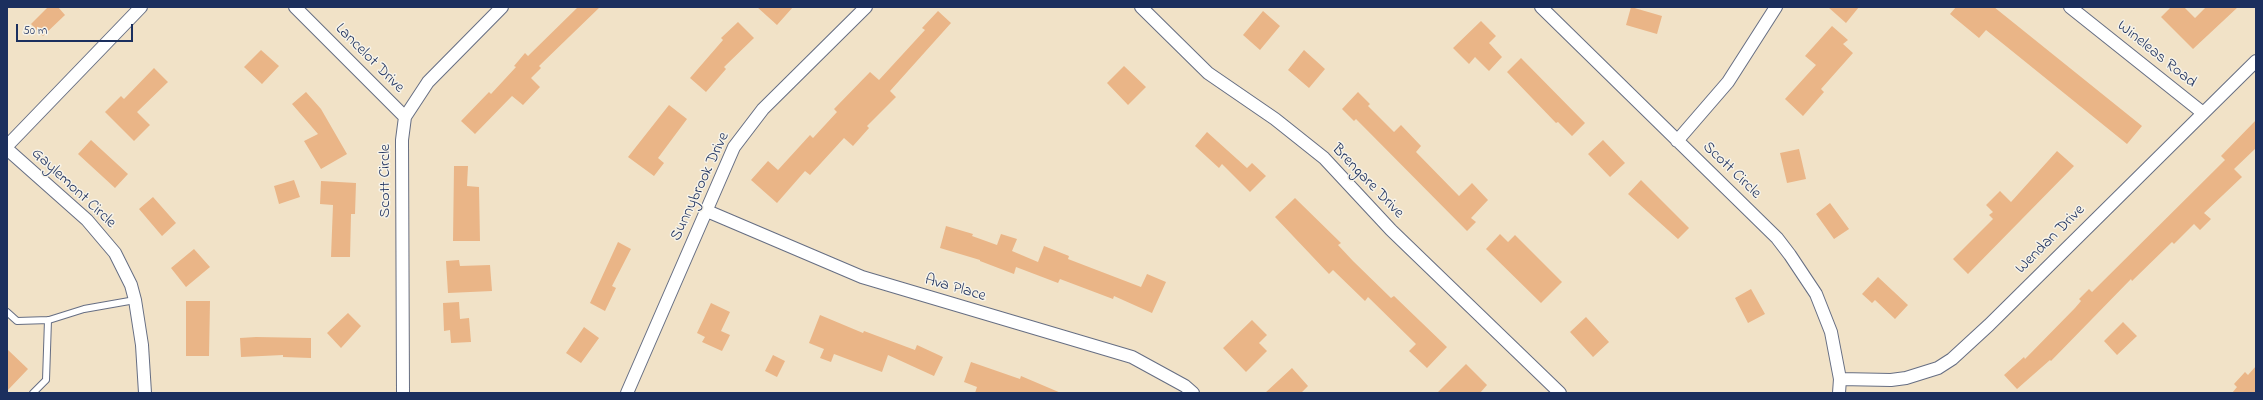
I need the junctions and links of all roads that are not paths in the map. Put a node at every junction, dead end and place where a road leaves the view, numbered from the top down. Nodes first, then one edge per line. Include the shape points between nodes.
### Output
1 (141, 7) edge
2 (295, 7) edge
3 (502, 7) edge
4 (866, 7) edge
5 (1140, 7) edge
6 (1541, 7) edge
7 (1776, 7) edge
8 (2070, 7) edge
9 (2256, 61) edge
10 (2203, 113) junction
11 (405, 117) junction
12 (1677, 141) junction
13 (9, 153) edge
14 (707, 211) junction
15 (135, 300) junction
16 (7, 312) edge
17 (48, 320) junction
18 (1840, 379) junction
19 (33, 393) edge
20 (145, 393) edge
21 (403, 393) edge
22 (627, 393) edge
23 (1193, 393) edge
24 (1560, 393) edge
25 (1839, 393) edge

1 - 13 street
2 - 11 street, Lancelot Drive
3 - 11 street, Scott Circle via 428,82
4 - 14 street, Sunnybrook Drive via 748,126 734,147
5 - 24 street, Brengare Drive via 1208,73 1275,119 1324,158 1391,230
6 - 12 street, Scott Circle
7 - 12 street via 1728,82
8 - 10 street, Wineleas Road
9 - 10 street, Wendan Drive
10 - 18 street, Wendan Drive via 1952,360 1932,371 1906,378
11 - 21 street, Scott Circle via 402,140
12 - 18 street, Scott Circle via 1777,238 1803,273 1816,294 1831,332
13 - 15 street, Gaylemont Circle via 88,220 104,238 123,270
14 - 22 street, Sunnybrook Drive
14 - 23 street, Ava Place via 862,277 1132,357
15 - 17 lane via 84,309
15 - 20 street, Gaylemont Circle via 142,345
16 - 17 lane via 17,321
17 - 19 lane via 46,380
18 - 25 street, Scott Circle

